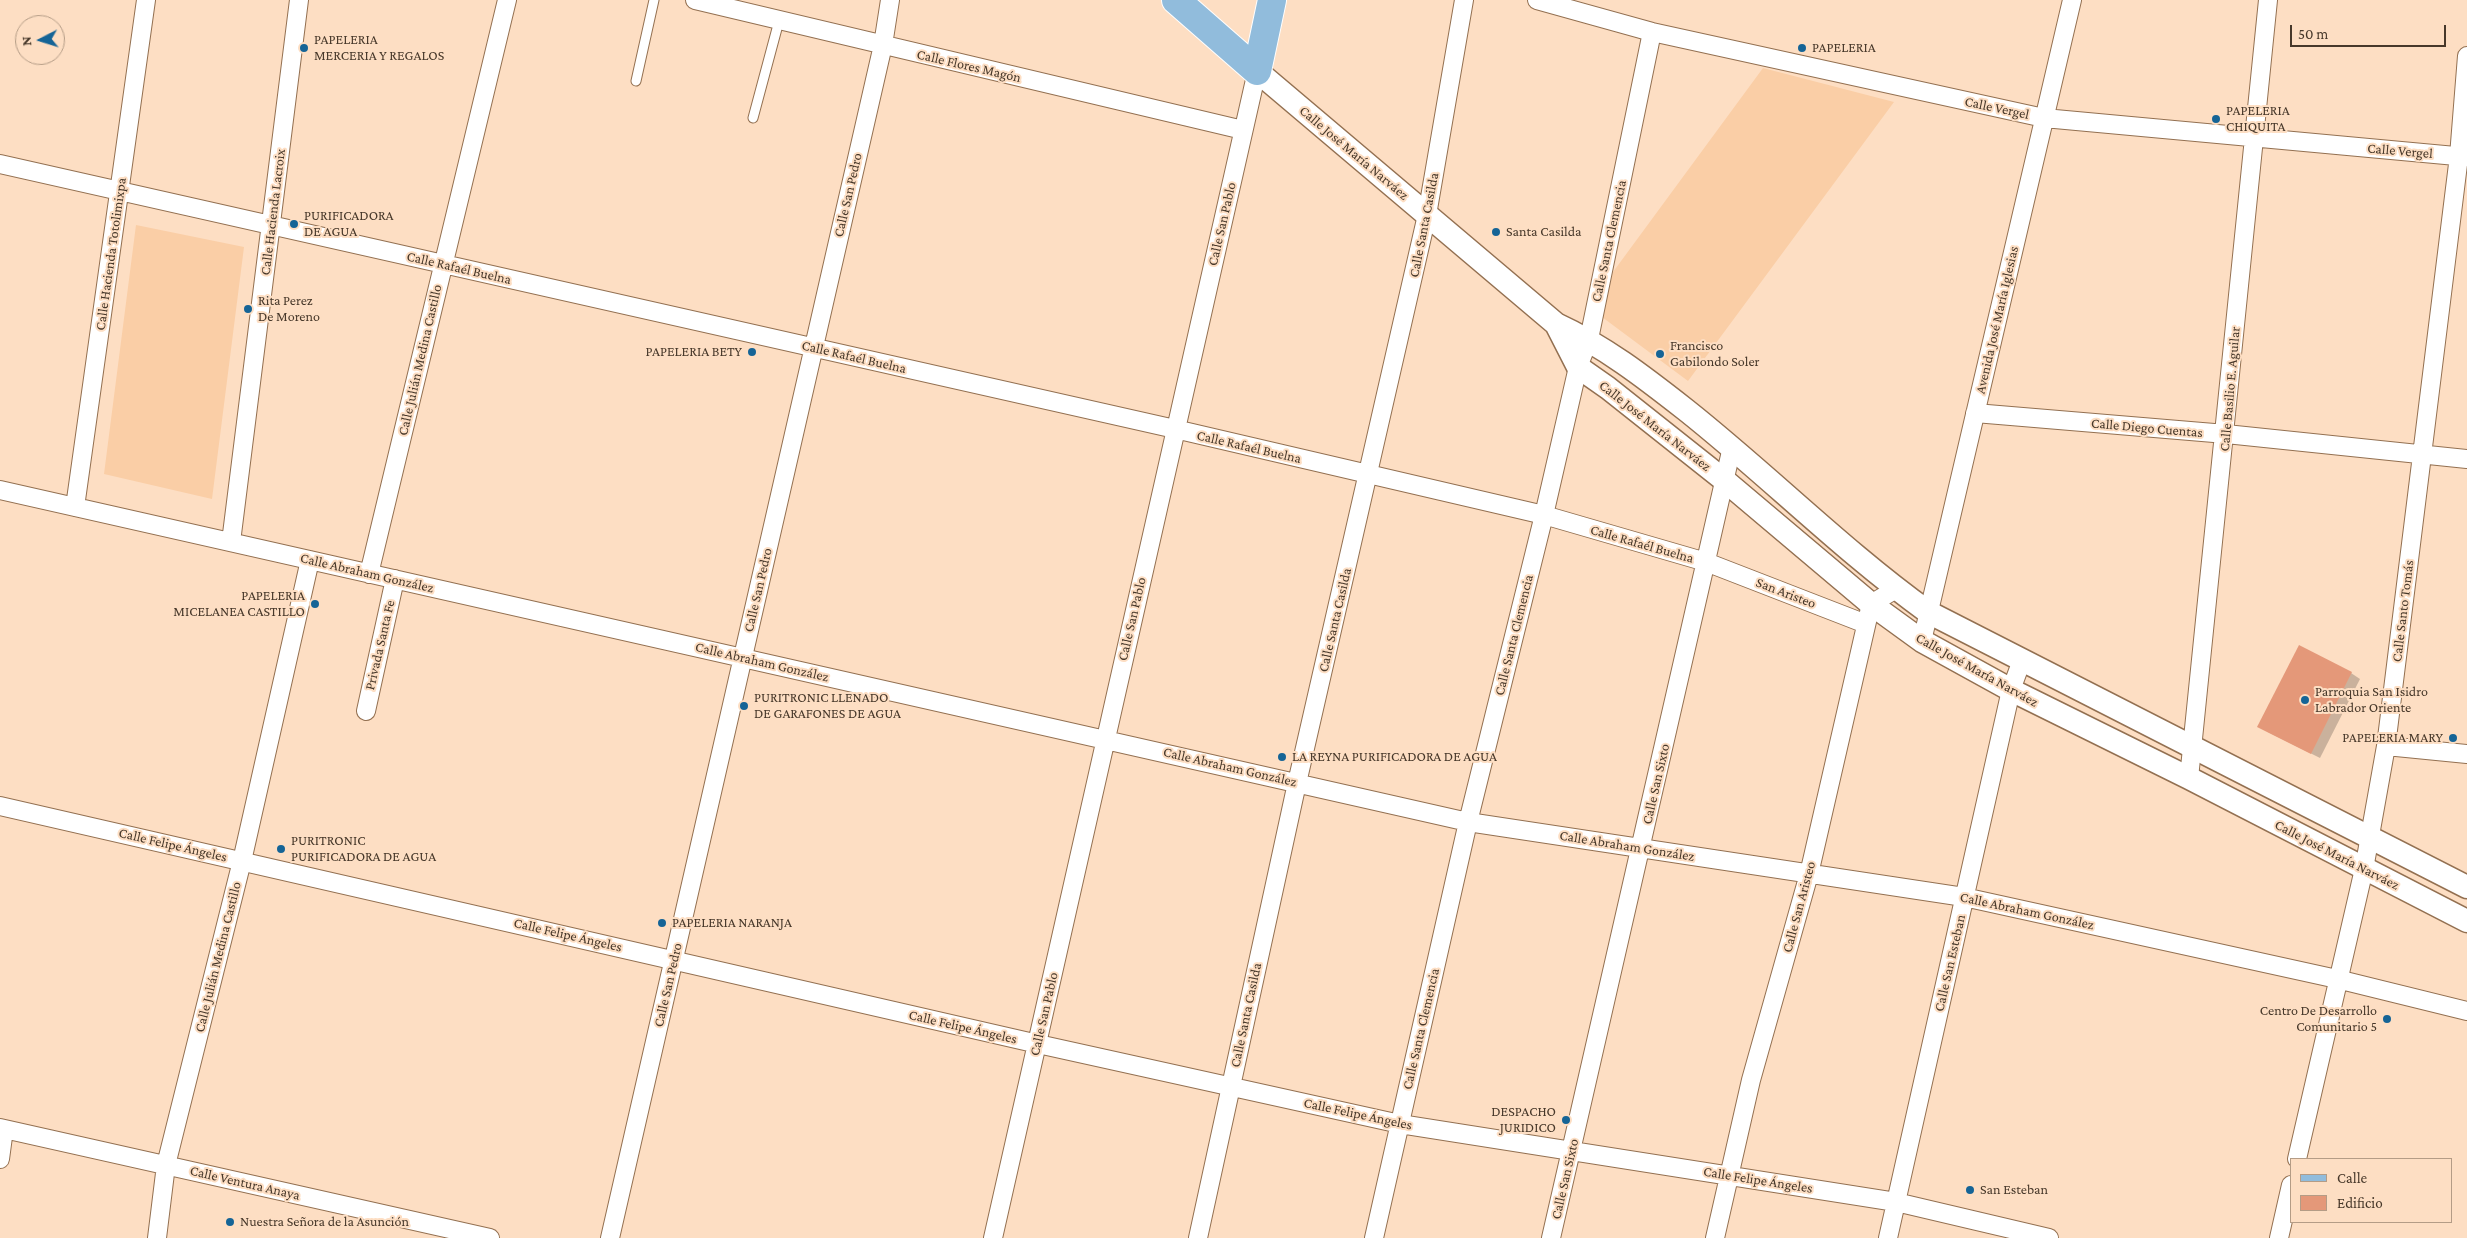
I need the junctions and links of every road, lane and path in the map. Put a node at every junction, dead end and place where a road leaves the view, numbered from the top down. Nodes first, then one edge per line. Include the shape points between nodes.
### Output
1 (146, 0) edge
2 (299, 0) edge
3 (507, 0) edge
4 (654, 0) edge
5 (695, 0) edge
6 (890, 0) edge
7 (1176, 0) edge
8 (1272, 0) edge
9 (1464, 0) edge
10 (1537, 0) edge
11 (2072, 0) edge
12 (2268, 0) edge
13 (779, 21) junction
14 (1652, 32) junction
15 (883, 45) junction
16 (2467, 56) edge
17 (1257, 71) junction
18 (636, 81) dead end
19 (753, 118) dead end
20 (2044, 118) junction
21 (1243, 130) junction
22 (2253, 138) junction
23 (2463, 157) edge
24 (0, 164) edge
25 (120, 191) junction
26 (1427, 215) junction
27 (271, 225) junction
28 (443, 264) junction
29 (1556, 324) junction
30 (1589, 339) junction
31 (813, 348) junction
32 (1578, 367) junction
33 (1975, 414) junction
34 (1175, 429) junction
35 (2226, 434) junction
36 (1732, 447) junction
37 (2423, 456) junction
38 (2467, 459) edge
39 (1369, 475) junction
40 (1724, 480) junction
41 (0, 490) edge
42 (75, 507) junction
43 (1544, 515) junction
44 (231, 542) junction
45 (310, 560) junction
46 (1706, 562) junction
47 (369, 574) junction
48 (395, 579) junction
49 (1896, 589) junction
50 (1928, 612) junction
51 (1869, 614) junction
52 (1922, 641) junction
53 (742, 658) junction
54 (2022, 660) junction
55 (2011, 690) junction
56 (366, 711) dead end
57 (1106, 739) junction
58 (2386, 746) junction
59 (2194, 748) junction
60 (2467, 754) edge
61 (2190, 778) junction
62 (1297, 783) junction
63 (0, 806) edge
64 (1468, 822) junction
65 (2370, 838) junction
66 (1642, 848) junction
67 (242, 861) junction
68 (2364, 869) junction
69 (1809, 874) junction
70 (2467, 887) edge
71 (1964, 897) junction
72 (2467, 921) edge
73 (674, 959) junction
74 (2337, 979) junction
75 (2467, 1011) edge
76 (1038, 1044) junction
77 (1231, 1086) junction
78 (1400, 1124) junction
79 (2, 1128) edge
80 (1572, 1151) junction
81 (2296, 1158) edge
82 (0, 1159) edge
83 (166, 1166) junction
84 (1729, 1176) junction
85 (2290, 1189) edge
86 (1896, 1202) junction
87 (156, 1238) edge
88 (490, 1238) edge
89 (610, 1238) edge
90 (993, 1238) edge
91 (1198, 1238) edge
92 (1374, 1238) edge
93 (1552, 1238) edge
94 (1715, 1238) edge
95 (1888, 1238) edge
96 (2050, 1238) edge
97 (2279, 1238) edge

1 - 25 street, Calle Hacienda Totolimixpa
2 - 27 street, Calle Hacienda Lacroix
3 - 28 street, Calle Julián Medina Castillo
4 - 18 lane
5 - 13 street, Calle Flores Magón
6 - 15 street, Calle San Pedro
7 - 17 main road, Calle José María Narváez
8 - 17 main road, Calle San Pablo
9 - 26 street, Calle Santa Casilda
10 - 14 street, Calle Vergel
11 - 20 street, Avenida José María Iglesias
12 - 22 street, Calle Basilio E. Aguilar
13 - 15 street, Calle Flores Magón
13 - 19 lane
14 - 20 street, Calle Vergel
14 - 30 street, Calle Santa Clemencia
15 - 21 street, Calle Flores Magón
15 - 31 street, Calle San Pedro
16 - 23 street, Calle Santo Tomás
17 - 21 street, Calle San Pablo
17 - 26 street, Calle José María Narváez
20 - 22 street, Calle Vergel
20 - 33 street, Avenida José María Iglesias
21 - 34 street, Calle San Pablo
22 - 23 street, Calle Vergel
22 - 35 street, Calle Basilio E. Aguilar
23 - 37 street, Calle Santo Tomás
24 - 25 street, Calle Rafaél Buelna
25 - 27 street, Calle Rafaél Buelna
25 - 42 street, Calle Hacienda Totolimixpa
26 - 29 street, Calle José María Narváez
26 - 39 street, Calle Santa Casilda
27 - 28 street, Calle Rafaél Buelna
27 - 44 street, Calle Hacienda Lacroix
28 - 31 street, Calle Rafaél Buelna
28 - 47 street, Calle Julián Medina Castillo
29 - 30 street, Calle José María Narváez
29 - 32 street, Calle José María Narváez
30 - 32 street, Calle Santa Clemencia
30 - 36 street, Calle José María Narváez via 1631,367
31 - 34 street, Calle Rafaél Buelna
31 - 53 street, Calle San Pedro
32 - 40 street, Calle José María Narváez
32 - 43 street, Calle Santa Clemencia
33 - 35 street, Calle Diego Cuentas
33 - 50 street, Avenida José María Iglesias
34 - 39 street, Calle Rafaél Buelna
34 - 57 street, Calle San Pablo
35 - 37 street, Calle Diego Cuentas
35 - 59 street, Calle Basilio E. Aguilar
36 - 40 street, Calle San Sixto
36 - 49 street, Calle José María Narváez
37 - 38 street, Calle Diego Cuentas
37 - 58 street, Calle Santo Tomás
39 - 43 street, Calle Rafaél Buelna
39 - 62 street, Calle Santa Casilda
40 - 46 street, Calle San Sixto
40 - 51 street, Calle José María Narváez
41 - 42 street, Calle Abraham González
42 - 44 street, Calle Abraham González
43 - 46 street, Calle Rafaél Buelna
43 - 64 street, Calle Santa Clemencia
44 - 45 street, Calle Abraham González
45 - 47 street, Calle Abraham González
45 - 67 street, Calle Julián Medina Castillo
46 - 51 street, San Aristeo
46 - 66 street, Calle San Sixto
47 - 48 street, Calle Abraham González
48 - 53 street, Calle Abraham González
48 - 56 street, Privada Santa Fe
49 - 50 street, Calle José María Narváez
49 - 51 street
50 - 52 street, Avenida José María Iglesias
50 - 54 street, Calle José María Narváez
51 - 52 street, Calle José María Narváez
51 - 69 street, Calle San Aristeo
52 - 55 street, Calle José María Narváez
53 - 57 street, Calle Abraham González
53 - 73 street, Calle San Pedro
54 - 55 street, Calle San Esteban
54 - 59 street, Calle José María Narváez
55 - 61 street, Calle José María Narváez
55 - 71 street, Calle San Esteban
57 - 62 street, Calle Abraham González
57 - 76 street, Calle San Pablo
58 - 60 street
58 - 65 street, Calle Santo Tomás
59 - 61 street, Calle Basilio E. Aguilar
59 - 65 street, Calle José María Narváez
61 - 68 street, Calle José María Narváez
62 - 64 street, Calle Abraham González
62 - 77 street, Calle Santa Casilda
63 - 67 street, Calle Felipe Ángeles
64 - 66 street, Calle Abraham González
64 - 78 street, Calle Santa Clemencia
65 - 68 street, Calle Santo Tomás
65 - 70 street, Calle José María Narváez
66 - 69 street, Calle Abraham González
66 - 80 street, Calle San Sixto
67 - 73 street, Calle Felipe Ángeles
67 - 83 street, Calle Julián Medina Castillo
68 - 72 street, Calle José María Narváez
68 - 74 street, Calle Santo Tomás
69 - 71 street, Calle Abraham González
69 - 84 street, Calle San Aristeo via 1751,1080
71 - 74 street, Calle Abraham González
71 - 86 street, Calle San Esteban
73 - 76 street, Calle Felipe Ángeles
73 - 89 street, Calle San Pedro
74 - 75 street, Calle Abraham González
74 - 81 street, Calle Santo Tomás
76 - 77 street, Calle Felipe Ángeles
76 - 90 street, Calle San Pablo
77 - 78 street, Calle Felipe Ángeles
77 - 91 street, Calle Santa Casilda
78 - 80 street, Calle Felipe Ángeles
78 - 92 street, Calle Santa Clemencia
79 - 82 street
79 - 83 street, Calle Ventura Anaya
80 - 84 street, Calle Felipe Ángeles
80 - 93 street, Calle San Sixto
83 - 87 street, Calle Julián Medina Castillo
83 - 88 street, Calle Ventura Anaya
84 - 86 street, Calle Felipe Ángeles
84 - 94 street, Calle San Aristeo
85 - 97 street
86 - 95 street, Calle San Esteban
86 - 96 street, Calle Felipe Ángeles

